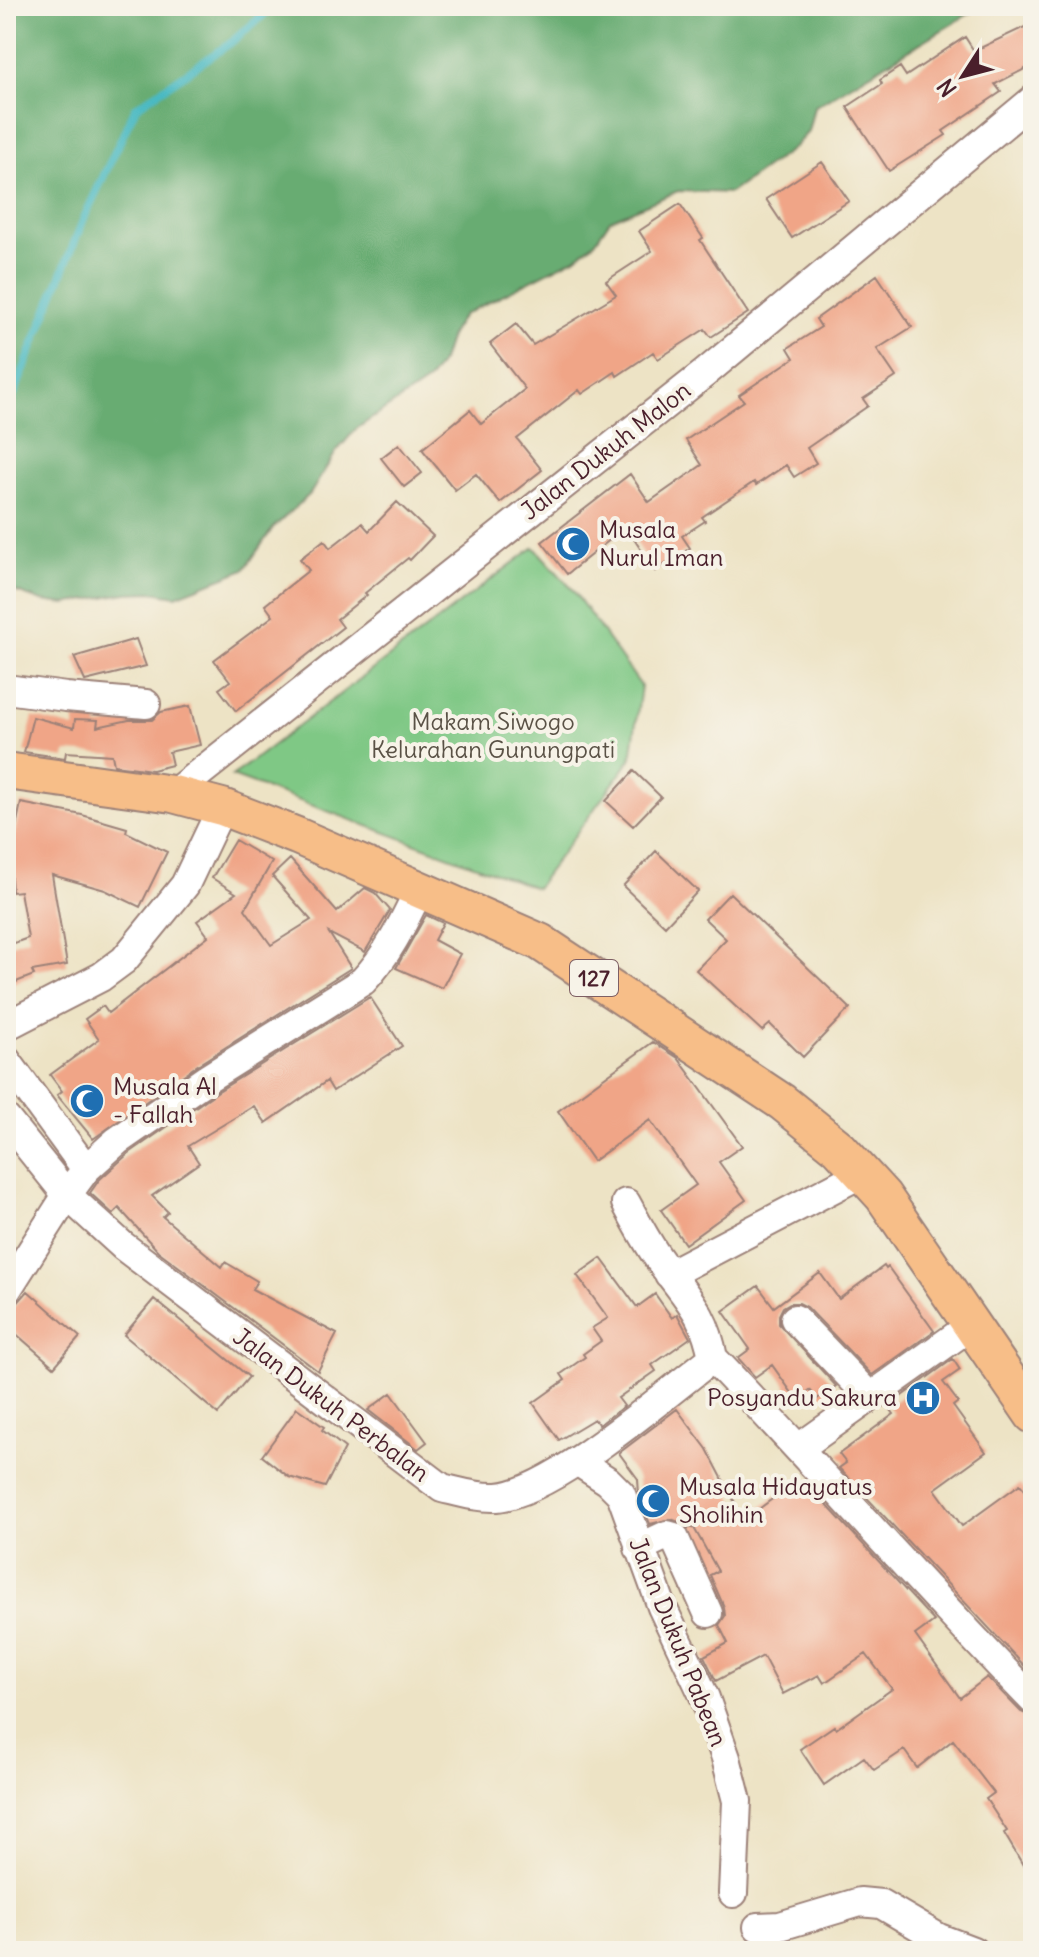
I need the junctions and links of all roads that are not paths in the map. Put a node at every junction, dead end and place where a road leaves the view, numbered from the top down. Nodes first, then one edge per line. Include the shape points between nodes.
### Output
1 (1033, 100) edge
2 (17, 691) edge
3 (146, 704) dead end
4 (6, 771) edge
5 (173, 794) junction
6 (222, 807) junction
7 (420, 888) junction
8 (6, 1026) edge
9 (6, 1060) edge
10 (6, 1119) edge
11 (86, 1169) junction
12 (864, 1172) junction
13 (67, 1195) junction
14 (626, 1203) dead end
15 (669, 1274) junction
16 (6, 1291) edge
17 (795, 1319) dead end
18 (973, 1324) junction
19 (713, 1358) junction
20 (870, 1397) junction
21 (1033, 1415) edge
22 (799, 1448) junction
23 (577, 1461) junction
24 (639, 1548) junction
25 (708, 1613) dead end
26 (1033, 1700) edge
27 (733, 1893) dead end
28 (758, 1927) dead end
29 (973, 1951) edge

1 - 5 street, Jalan Dukuh Malon via 705,373
2 - 3 street
4 - 5 main road, 127
5 - 6 main road, 127
6 - 7 main road, 127
6 - 8 street via 185,885 124,960
7 - 11 street via 397,935 363,981 208,1078
7 - 12 main road, 127 via 540,942 782,1102
9 - 11 street
10 - 13 street, Jalan Dukuh Perbalan
11 - 13 street
12 - 15 street
12 - 18 main road, 127
13 - 16 street
13 - 23 street, Jalan Dukuh Perbalan via 123,1246 442,1488 496,1497 522,1491
14 - 15 street
15 - 19 street via 696,1306
17 - 20 street
18 - 20 street
18 - 21 main road, 127
19 - 22 street
19 - 23 street, Jalan Dukuh Perbalan
20 - 22 street
22 - 26 street
23 - 24 street, Jalan Dukuh Pabean via 621,1494
24 - 25 street via 667,1535 674,1537
24 - 27 street, Jalan Dukuh Pabean via 726,1758 737,1801
28 - 29 street via 780,1926 860,1902 881,1904

